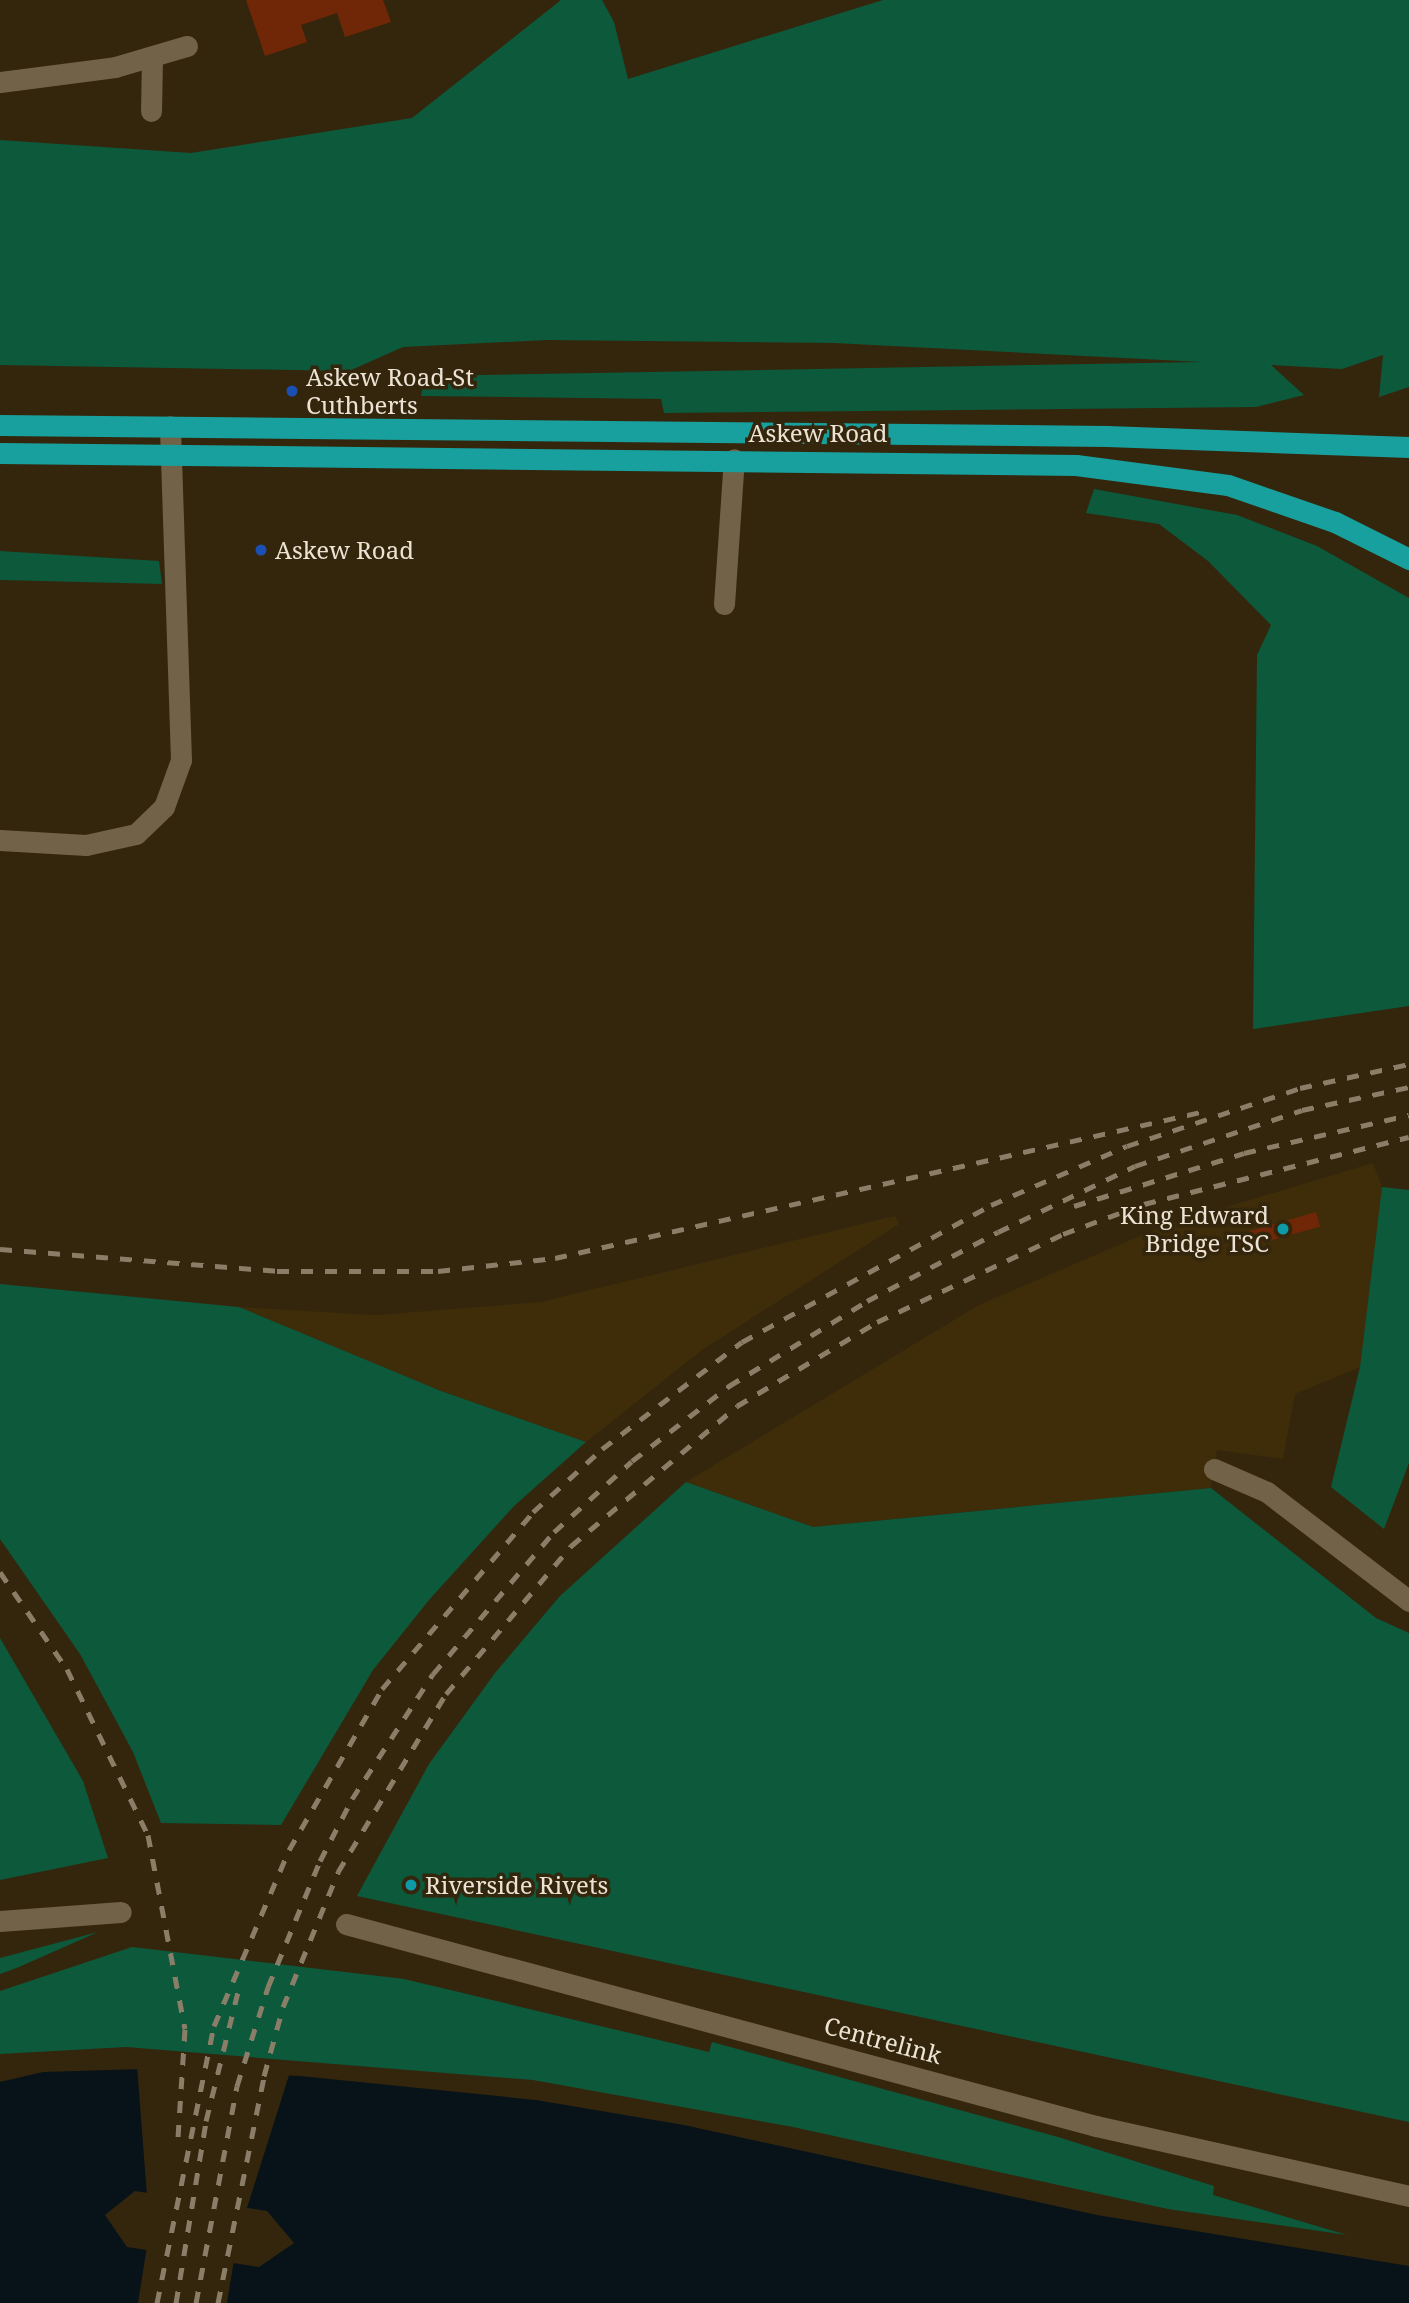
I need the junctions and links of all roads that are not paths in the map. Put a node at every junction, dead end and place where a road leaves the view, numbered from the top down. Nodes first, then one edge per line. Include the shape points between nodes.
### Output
1 (187, 46) dead end
2 (152, 58) junction
3 (0, 82) edge
4 (151, 111) dead end
5 (0, 425) edge
6 (170, 426) junction
7 (1409, 447) edge
8 (0, 453) edge
9 (172, 454) junction
10 (734, 459) junction
11 (1409, 559) edge
12 (724, 604) dead end
13 (0, 840) edge
14 (1214, 1469) dead end
15 (1409, 1601) edge
16 (121, 1912) dead end
17 (29, 1918) junction
18 (0, 1921) edge
19 (346, 1924) dead end
20 (0, 1929) edge
21 (1409, 2196) edge

1 - 2 street
2 - 3 street
2 - 4 street
5 - 6 highway, Askew Road
6 - 7 highway, Askew Road via 1107,436
6 - 9 street
8 - 9 highway, Askew Road
9 - 10 highway, Askew Road
9 - 13 street via 181,760 164,807 136,834 86,845
10 - 11 highway, Askew Road via 991,461 1156,473 1281,500
10 - 12 street
14 - 15 street via 1267,1492
16 - 17 street
17 - 18 street
17 - 20 street
19 - 21 street, Centrelink via 1096,2126

